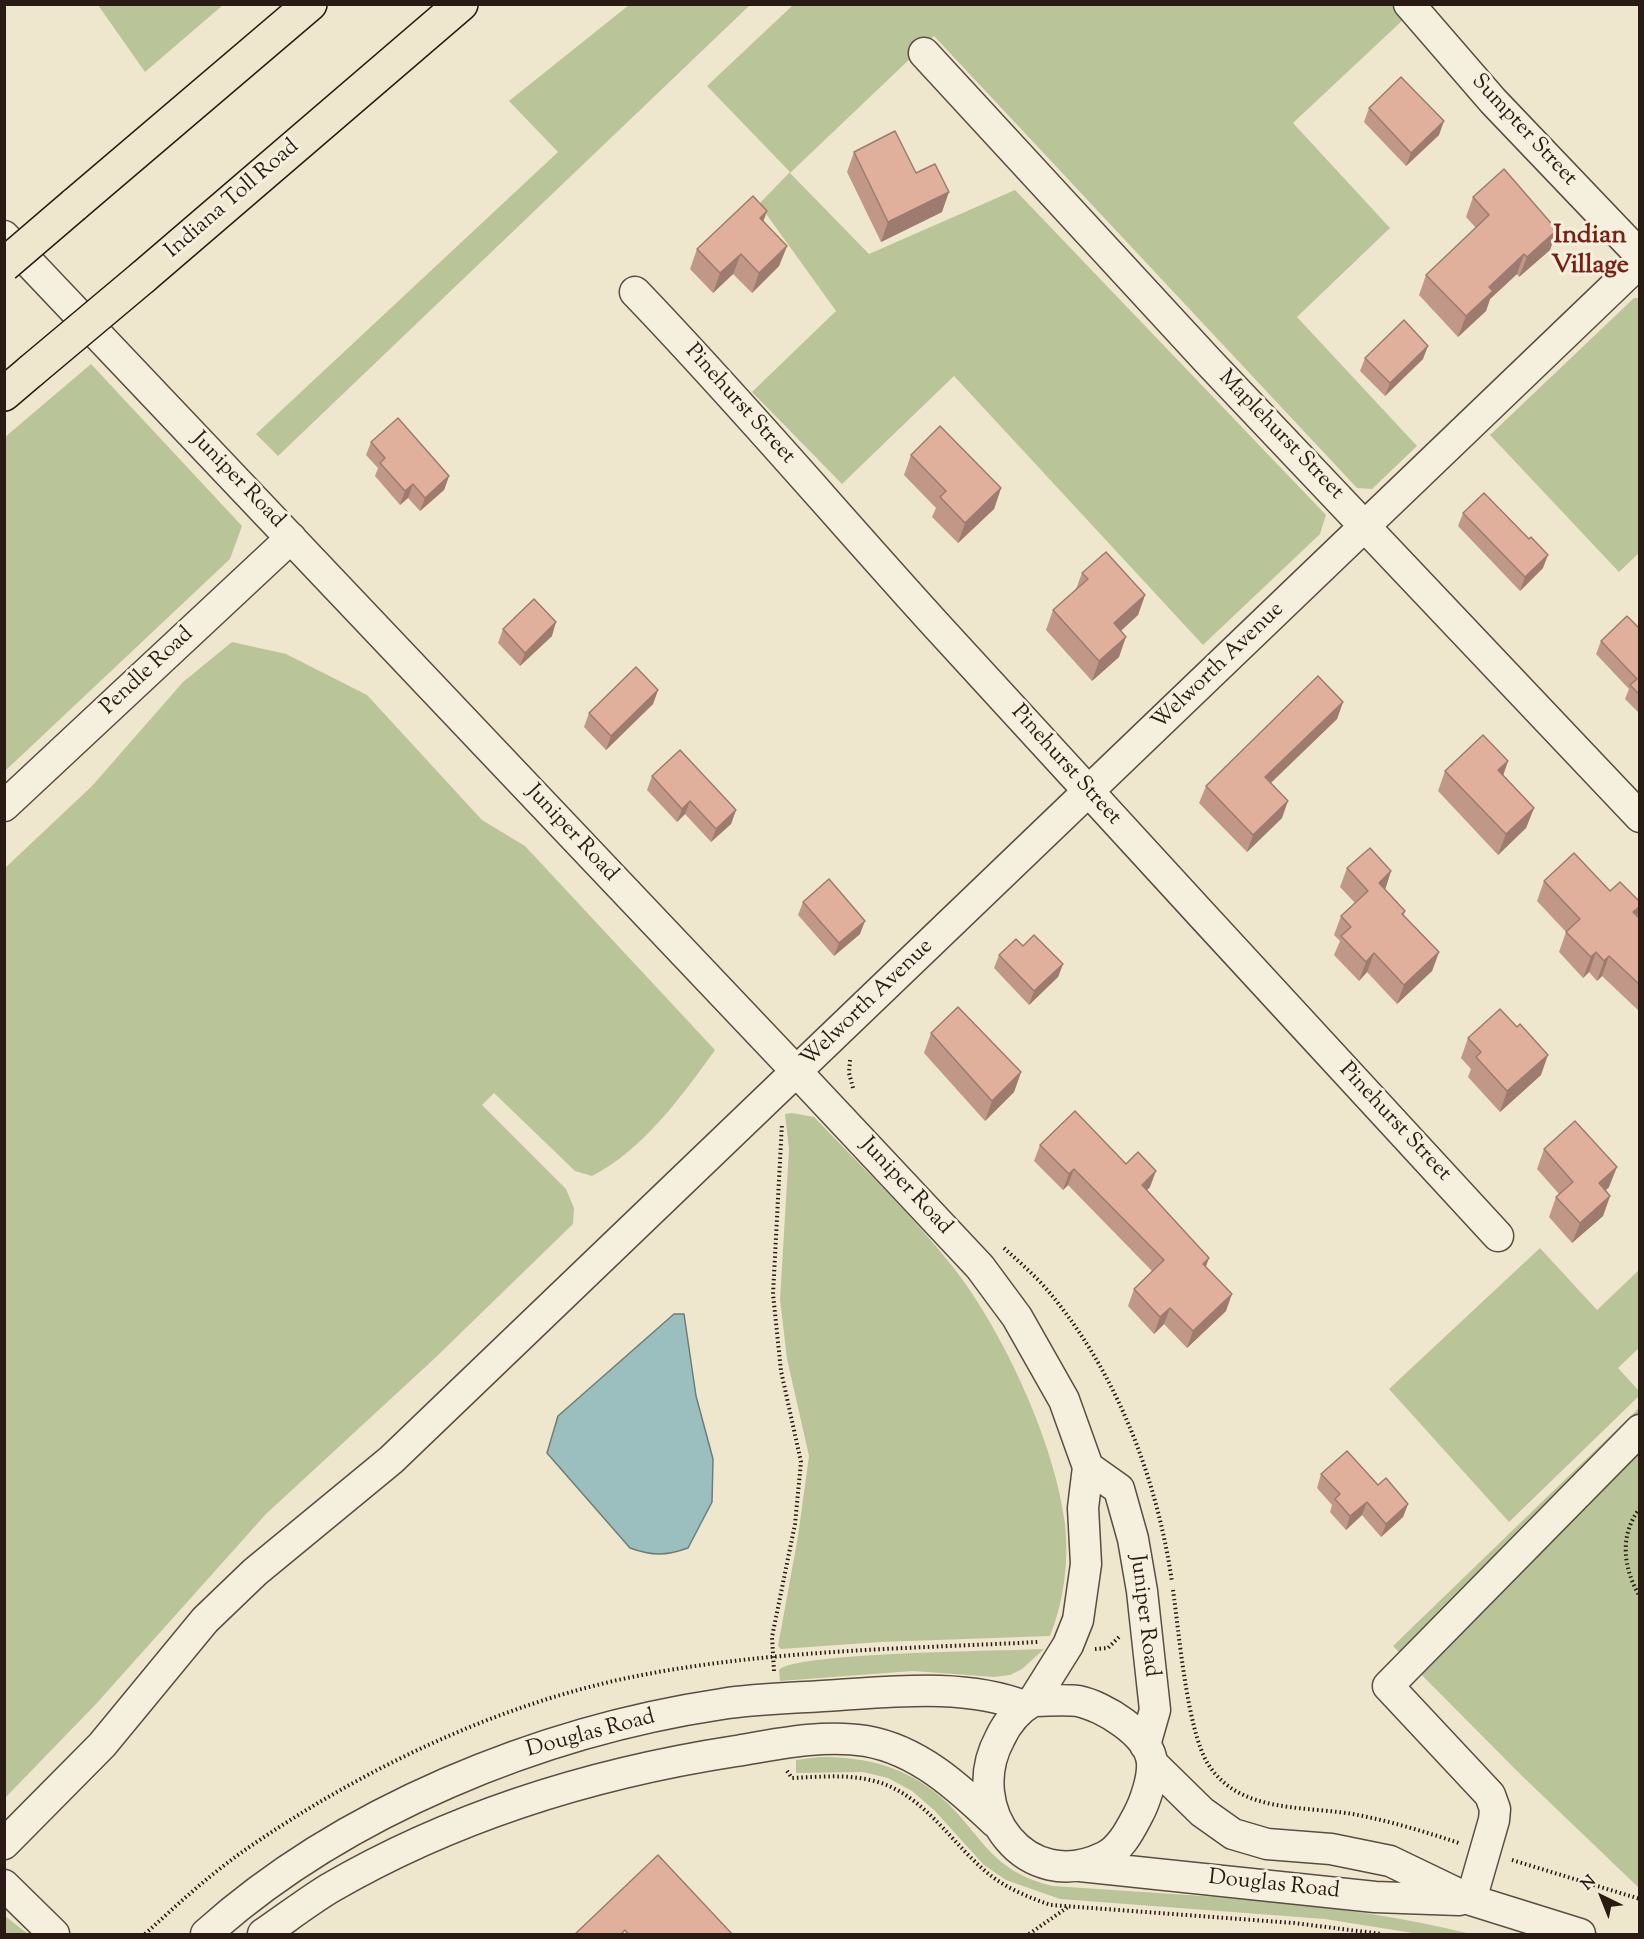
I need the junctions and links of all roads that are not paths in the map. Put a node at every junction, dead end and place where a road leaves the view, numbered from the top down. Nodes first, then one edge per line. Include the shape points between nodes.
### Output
1 (310, 4) edge
2 (461, 4) edge
3 (1409, 4) edge
4 (924, 53) dead end
5 (4, 236) edge
6 (1640, 255) edge
7 (1640, 262) edge
8 (4, 265) edge
9 (635, 292) dead end
10 (4, 394) edge
11 (1366, 526) junction
12 (291, 538) junction
13 (1088, 792) junction
14 (4, 806) edge
15 (1640, 817) edge
16 (797, 1072) junction
17 (1498, 1236) dead end
18 (1640, 1430) edge
19 (1088, 1467) junction
20 (1028, 1704) junction
21 (1148, 1754) junction
22 (995, 1822) junction
23 (4, 1844) edge
24 (1077, 1865) junction
25 (4, 1885) edge
26 (1471, 1900) junction
27 (54, 1935) edge
28 (206, 1935) edge
29 (263, 1935) edge
30 (1580, 1935) edge

1 - 8 highway, bridge
2 - 10 highway, Indiana Toll Road, bridge
3 - 6 street, Sumpter Street via 1492,100
4 - 11 street, Maplehurst Street
5 - 12 street, Juniper Road
7 - 11 street, Welworth Avenue
9 - 13 street, Pinehurst Street via 700,359
11 - 13 street, Welworth Avenue
11 - 15 street, Maplehurst Street
12 - 14 street, Pendle Road
12 - 16 street, Juniper Road
13 - 16 street, Welworth Avenue
13 - 17 street, Pinehurst Street
16 - 19 street, Juniper Road via 980,1267 1011,1308 1064,1400
16 - 23 street, Welworth Avenue via 391,1460 255,1572 213,1612 102,1745
18 - 26 street via 1388,1686 1490,1795 1494,1820
19 - 20 street, Juniper Road via 1083,1508 1086,1564 1078,1620 1068,1645
19 - 21 street, Juniper Road via 1119,1489 1133,1539 1155,1710
20 - 21 street via 1077,1701 1106,1710
20 - 22 street via 1004,1729 987,1773 987,1798
20 - 28 street, Douglas Road via 964,1694 855,1694 723,1704 582,1733 454,1780 376,1818 293,1867
21 - 24 street via 1143,1805 1127,1836 1106,1857
21 - 26 street, Douglas Road via 1202,1812 1233,1834 1267,1844 1331,1849 1390,1861
22 - 24 street via 1010,1842 1029,1856 1052,1864
22 - 29 street, Douglas Road via 933,1769 867,1741 834,1738 764,1746 605,1776 472,1819 329,1889
24 - 26 street, Douglas Road via 1375,1897
25 - 27 street
26 - 30 street, Douglas Road

